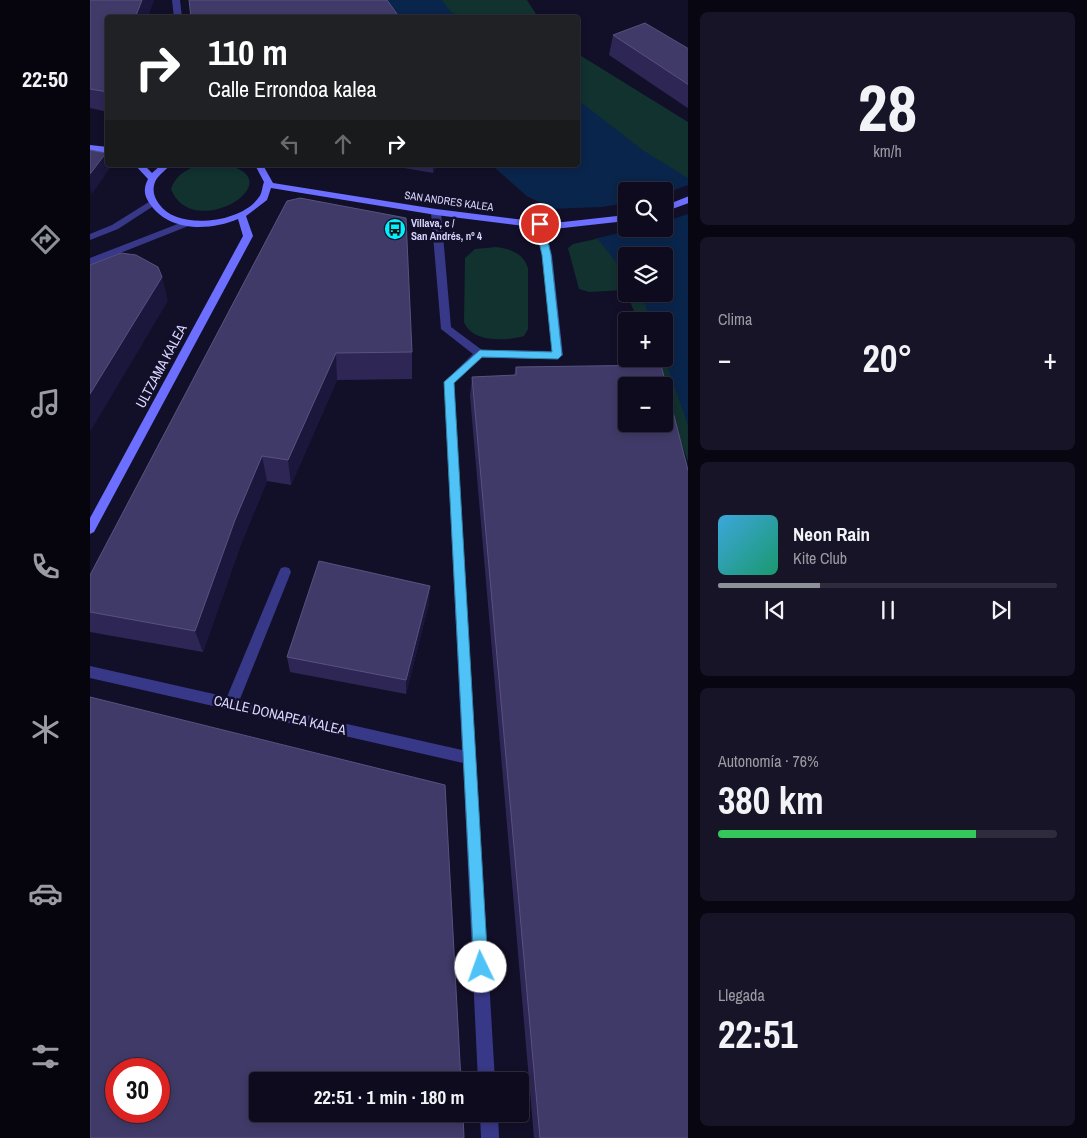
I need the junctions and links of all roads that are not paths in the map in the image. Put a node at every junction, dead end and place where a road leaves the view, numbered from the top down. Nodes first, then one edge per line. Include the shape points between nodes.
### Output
1 (176, 0) edge
2 (178, 15) edge
3 (90, 148) edge
4 (105, 150) edge
5 (141, 167) edge
6 (164, 167) edge
7 (261, 167) edge
8 (152, 178) junction
9 (269, 186) junction
10 (688, 199) edge
11 (152, 203) junction
12 (673, 205) edge
13 (436, 212) junction
14 (242, 216) junction
15 (618, 219) edge
16 (188, 223) junction
17 (540, 224) junction
18 (90, 237) edge
19 (90, 262) edge
20 (480, 354) junction
21 (90, 529) edge
22 (284, 572) dead end
23 (90, 672) edge
24 (231, 704) junction
25 (470, 758) junction
26 (487, 1072) edge
27 (489, 1122) edge
28 (490, 1138) edge

1 - 2 street
3 - 4 main road
5 - 8 main road
6 - 8 main road
7 - 9 main road via 267,175
8 - 11 main road via 148,191
9 - 13 main road, SAN ANDRES KALEA
9 - 14 main road via 256,207
10 - 12 main road
11 - 16 main road via 166,216
11 - 18 street via 115,227
13 - 17 main road, SAN ANDRES KALEA
13 - 20 street via 446,329
14 - 16 main road via 225,221
14 - 21 main road, ULTZAMA KALEA via 248,236
15 - 17 main road, SAN ANDRES KALEA
16 - 19 street
17 - 20 street via 547,255 558,355
20 - 25 street via 449,382
22 - 24 street
23 - 24 street, CALLE DONAPEA KALEA
24 - 25 street, CALLE DONAPEA KALEA
25 - 26 street
27 - 28 street

